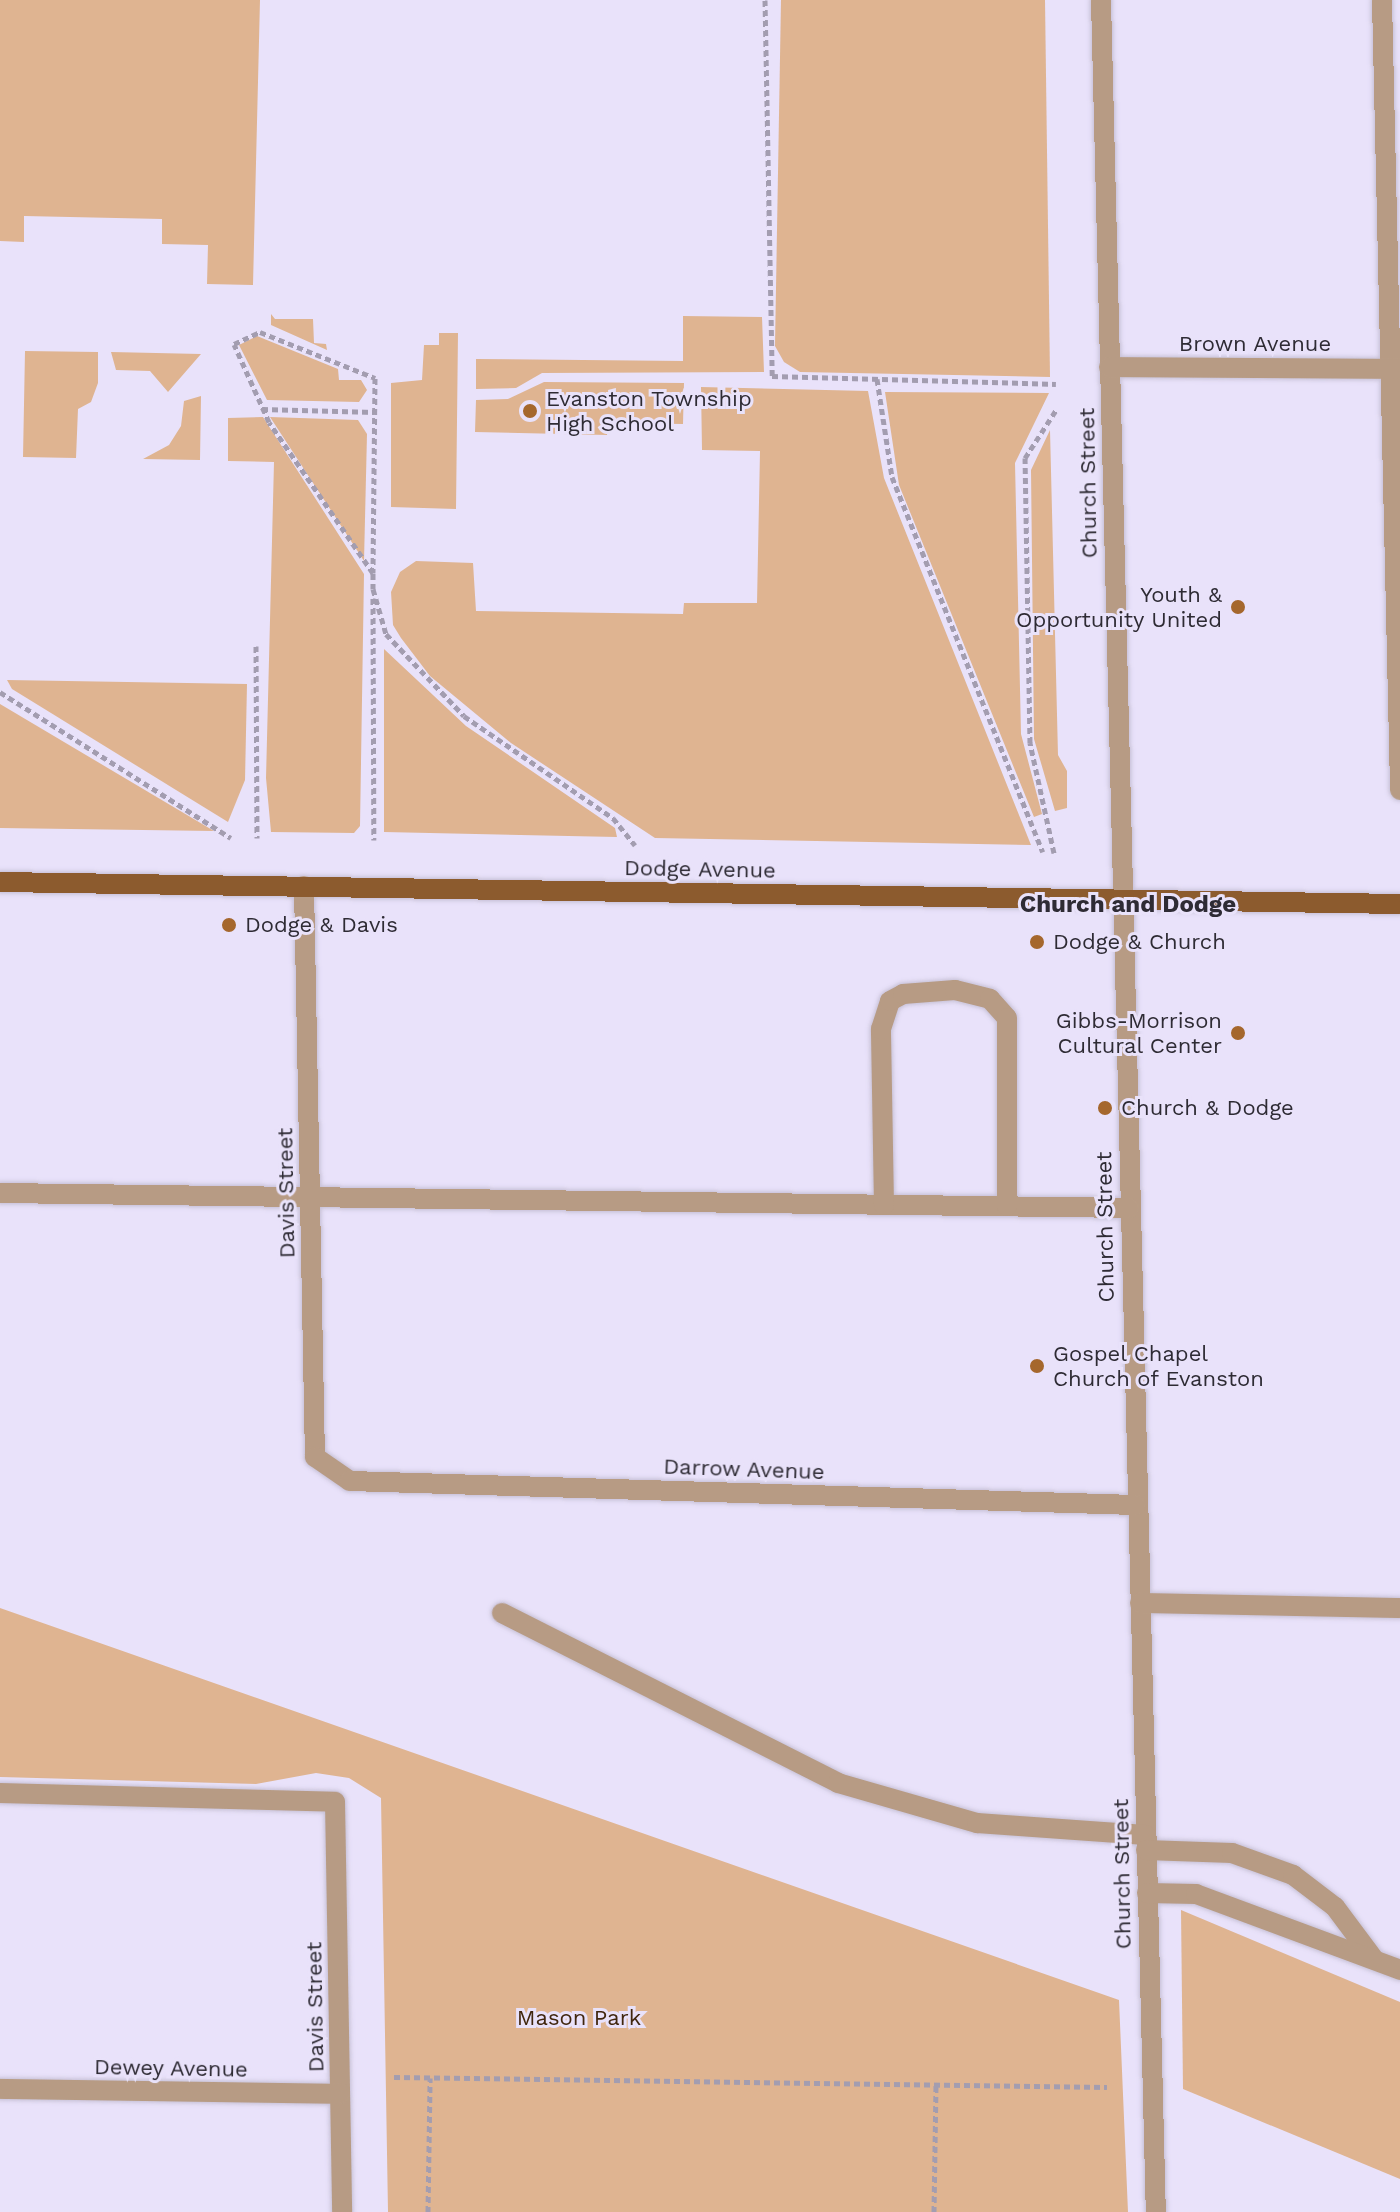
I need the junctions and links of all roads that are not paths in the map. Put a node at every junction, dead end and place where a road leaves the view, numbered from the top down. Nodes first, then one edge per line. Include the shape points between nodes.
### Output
1 (1101, 0) edge
2 (1382, 0) edge
3 (1392, 106) edge
4 (1109, 367) junction
5 (1395, 368) edge
6 (1398, 633) edge
7 (1400, 790) edge
8 (0, 882) edge
9 (304, 886) junction
10 (1121, 901) junction
11 (1400, 904) edge
12 (0, 1193) edge
13 (310, 1198) junction
14 (884, 1205) junction
15 (1007, 1206) junction
16 (1129, 1208) junction
17 (350, 1481) joint
18 (1136, 1505) junction
19 (1140, 1603) junction
20 (1400, 1608) edge
21 (502, 1613) dead end
22 (0, 1793) edge
23 (1146, 1842) junction
24 (1147, 1893) junction
25 (1373, 1958) junction
26 (1400, 1970) edge
27 (0, 2089) edge
28 (340, 2094) junction
29 (342, 2212) edge
30 (1156, 2212) edge

1 - 4 street, Church Street
2 - 3 street
3 - 5 street
4 - 5 street, Brown Avenue
4 - 10 street, Church Street
5 - 6 street
6 - 7 street
8 - 9 main road, Dodge Avenue
9 - 10 main road, Dodge Avenue
9 - 13 street, Davis Street
10 - 11 main road, Dodge Avenue
10 - 16 street, Church Street
12 - 13 street
13 - 14 street
13 - 17 street, Davis Street via 315,1457
14 - 15 street
14 - 15 street via 881,1029 890,1001 922,991 955,990 990,999 1007,1018
15 - 16 street
16 - 18 street, Church Street
17 - 18 street, Darrow Avenue
18 - 19 street, Church Street
19 - 20 street
19 - 23 street, Church Street
21 - 23 street via 838,1783 977,1823
22 - 28 street, Davis Street via 335,1802
23 - 24 street, Church Street
23 - 25 street via 1232,1853 1293,1875 1335,1907
24 - 25 street via 1196,1894
24 - 30 street, Church Street
25 - 26 street
27 - 28 street, Dewey Avenue
28 - 29 street, Davis Street

